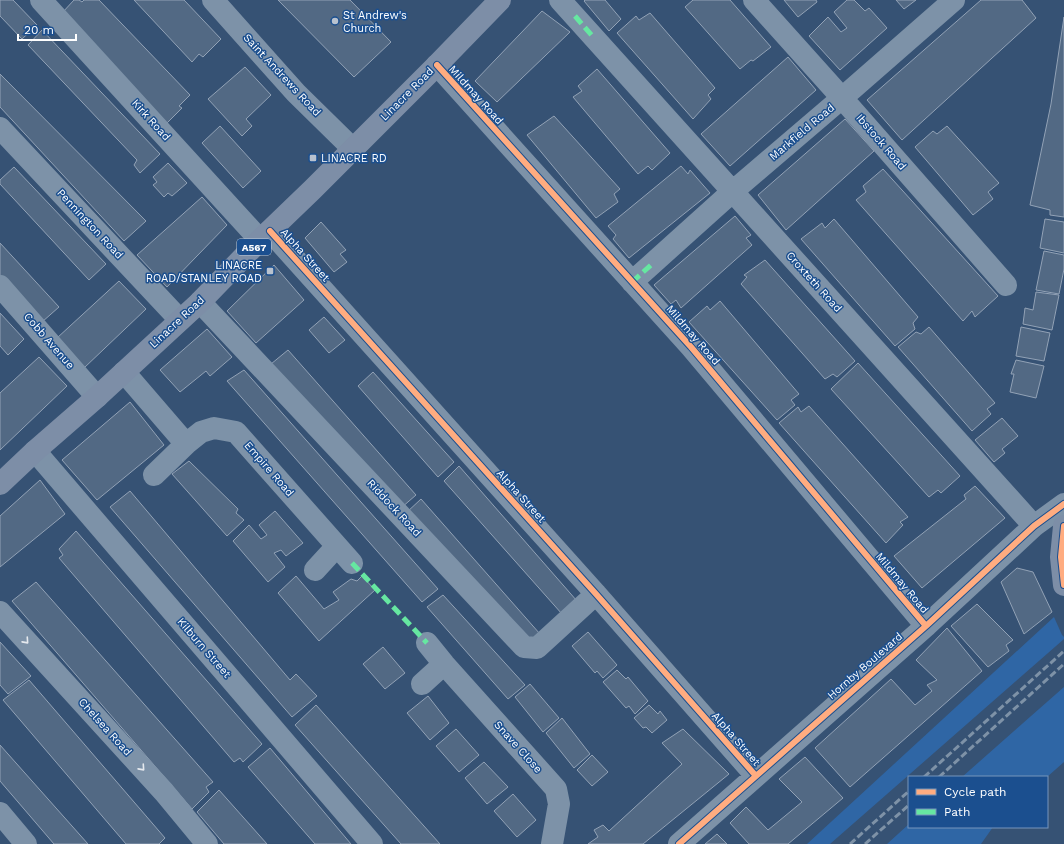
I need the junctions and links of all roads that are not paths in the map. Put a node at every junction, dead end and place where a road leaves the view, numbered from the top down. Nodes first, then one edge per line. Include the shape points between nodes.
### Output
1 (41, 0) edge
2 (213, 0) edge
3 (500, 0) edge
4 (560, 0) edge
5 (754, 0) edge
6 (954, 0) edge
7 (437, 65) junction
8 (842, 98) junction
9 (0, 128) edge
10 (352, 149) junction
11 (732, 192) junction
12 (265, 236) junction
13 (632, 282) junction
14 (1006, 285) dead end
15 (0, 286) edge
16 (200, 302) junction
17 (180, 320) junction
18 (124, 372) junction
19 (97, 397) junction
20 (186, 444) junction
21 (35, 451) junction
22 (154, 475) dead end
23 (3, 476) edge
24 (1064, 504) edge
25 (1034, 526) junction
26 (1064, 526) edge
27 (337, 546) junction
28 (352, 563) dead end
29 (315, 570) dead end
30 (1064, 585) edge
31 (596, 594) junction
32 (0, 612) edge
33 (926, 626) junction
34 (427, 643) dead end
35 (444, 664) junction
36 (422, 684) dead end
37 (756, 776) junction
38 (0, 813) edge
39 (26, 844) edge
40 (207, 844) edge
41 (372, 844) edge
42 (552, 844) edge
43 (678, 844) edge

1 - 12 street, Kirk Road
2 - 10 street, Saint Andrews Road via 296,93
3 - 7 main road, Linacre Road / A567
4 - 11 street, Croxteth Road
5 - 8 street, Ibstock Road
6 - 8 street, Markfield Road
7 - 10 main road, Linacre Road / A567
7 - 13 street, Mildmay Road
8 - 11 street, Markfield Road
8 - 14 street, Ibstock Road
9 - 17 street, Pennington Road
10 - 12 main road, Linacre Road / A567
11 - 13 street, Markfield Road
11 - 25 street, Croxteth Road
12 - 16 main road, Linacre Road / A567
12 - 31 street, Alpha Street
13 - 33 street, Mildmay Road
15 - 19 street, Cobb Avenue
16 - 17 main road, Linacre Road / A567
16 - 31 street, Riddock Road via 524,647 537,648
17 - 18 main road, Linacre Road / A567
18 - 19 main road, Linacre Road / A567
18 - 20 street
19 - 21 main road, Linacre Road / A567
20 - 22 street, Empire Road
20 - 27 street, Empire Road via 201,432 214,428 236,432
21 - 23 main road, Linacre Road / A567
21 - 41 street, Kilburn Street
24 - 25 street, Hornby Boulevard
25 - 33 street, Hornby Boulevard
26 - 30 main road via 1060,557
27 - 28 street, Empire Road
27 - 29 street
31 - 37 street, Alpha Street
32 -> 40 street, Chelsea Road via 164,792
33 - 37 street, Hornby Boulevard
34 - 35 street, Snave Close
35 - 36 street
35 - 42 street, Snave Close via 556,789 559,804
37 - 43 street, Hornby Boulevard
38 - 39 street

